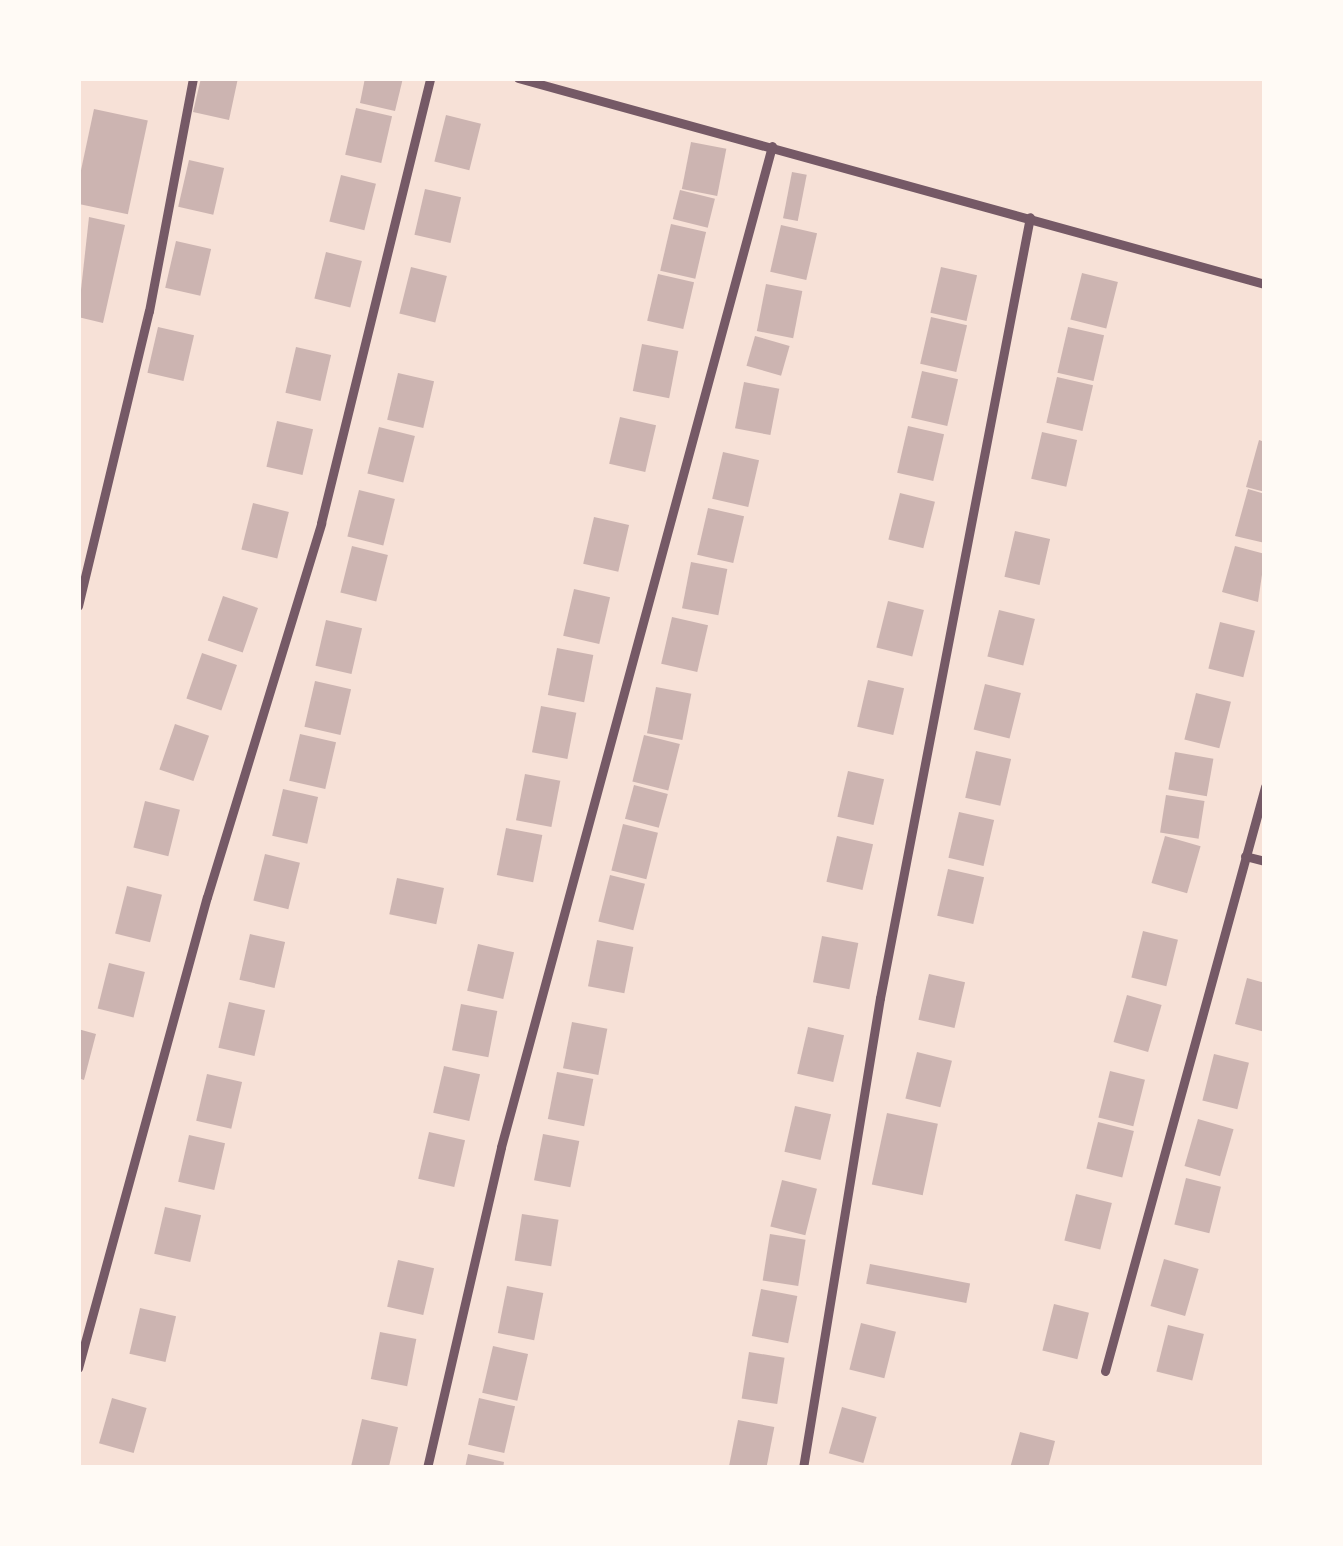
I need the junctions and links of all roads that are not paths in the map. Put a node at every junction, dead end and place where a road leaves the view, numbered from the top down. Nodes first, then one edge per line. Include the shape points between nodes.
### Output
1 (193, 78) edge
2 (430, 78) edge
3 (518, 78) edge
4 (772, 146) junction
5 (1030, 217) junction
6 (1265, 284) edge
7 (78, 606) edge
8 (1265, 787) edge
9 (1245, 856) junction
10 (1265, 861) edge
11 (78, 1368) edge
12 (1105, 1370) dead end
13 (427, 1468) edge
14 (803, 1468) edge

1 - 7 street via 149,311
2 - 11 street via 315,546 207,897
3 - 4 street
4 - 5 street
4 - 13 street via 501,1147
5 - 6 street
5 - 14 street via 880,998
8 - 9 street
9 - 10 street
9 - 12 street

